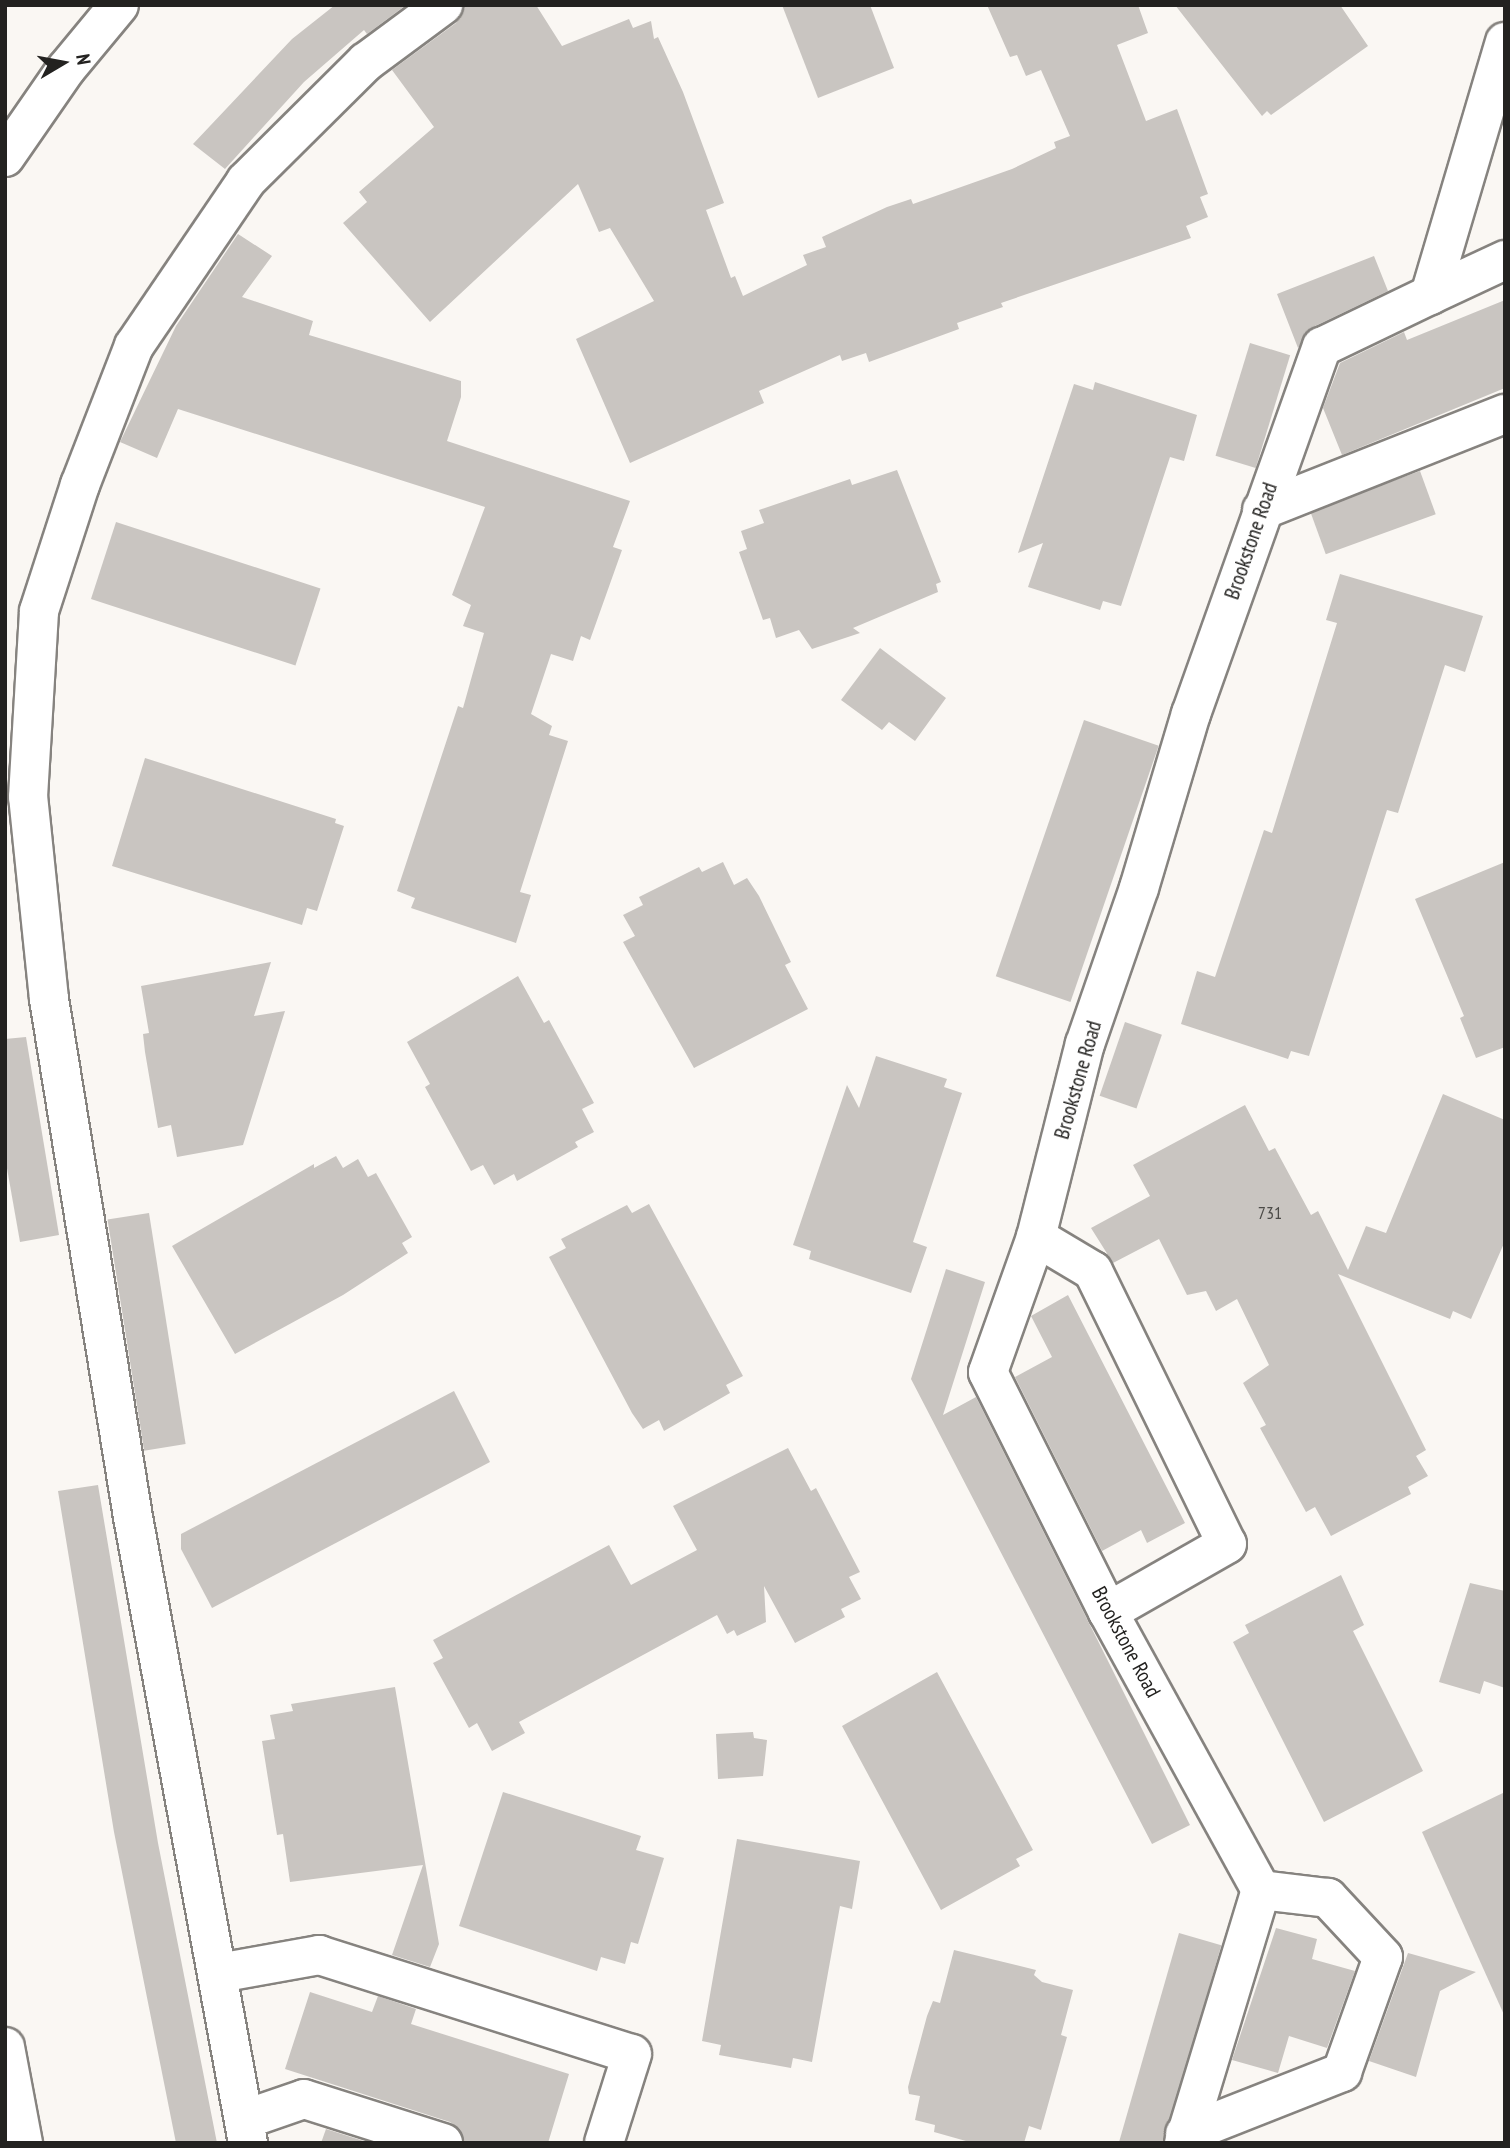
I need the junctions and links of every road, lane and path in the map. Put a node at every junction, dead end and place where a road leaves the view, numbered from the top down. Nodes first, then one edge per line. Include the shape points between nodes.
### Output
1 (119, 5) edge
2 (443, 5) edge
3 (1505, 42) edge
4 (5, 157) edge
5 (1505, 260) edge
6 (1430, 295) junction
7 (1505, 414) edge
8 (1262, 510) junction
9 (1036, 1237) junction
10 (1108, 1612) junction
11 (1261, 1891) junction
12 (219, 1973) junction
13 (5, 2047) edge
14 (247, 2131) edge
15 (1184, 2138) edge
16 (23, 2143) edge
17 (443, 2143) edge
18 (604, 2143) edge

1 - 4 street via 66,69
2 - 12 street via 366,62 246,181 141,335 80,485 38,611 28,797 49,999 133,1517
3 - 6 street
5 - 6 street, Brookstone Road
6 - 8 street, Brookstone Road via 1322,347
7 - 8 street
8 - 9 street, Brookstone Road via 1085,1044
9 - 10 street, Brookstone Road via 988,1372
9 - 10 street via 1093,1271 1227,1544
10 - 11 street, Brookstone Road
11 - 15 street
11 - 15 street via 1328,1898 1383,1957 1342,2072
12 - 14 street
12 - 18 street via 319,1955 632,2054
13 - 16 street
14 - 17 street via 304,2099

